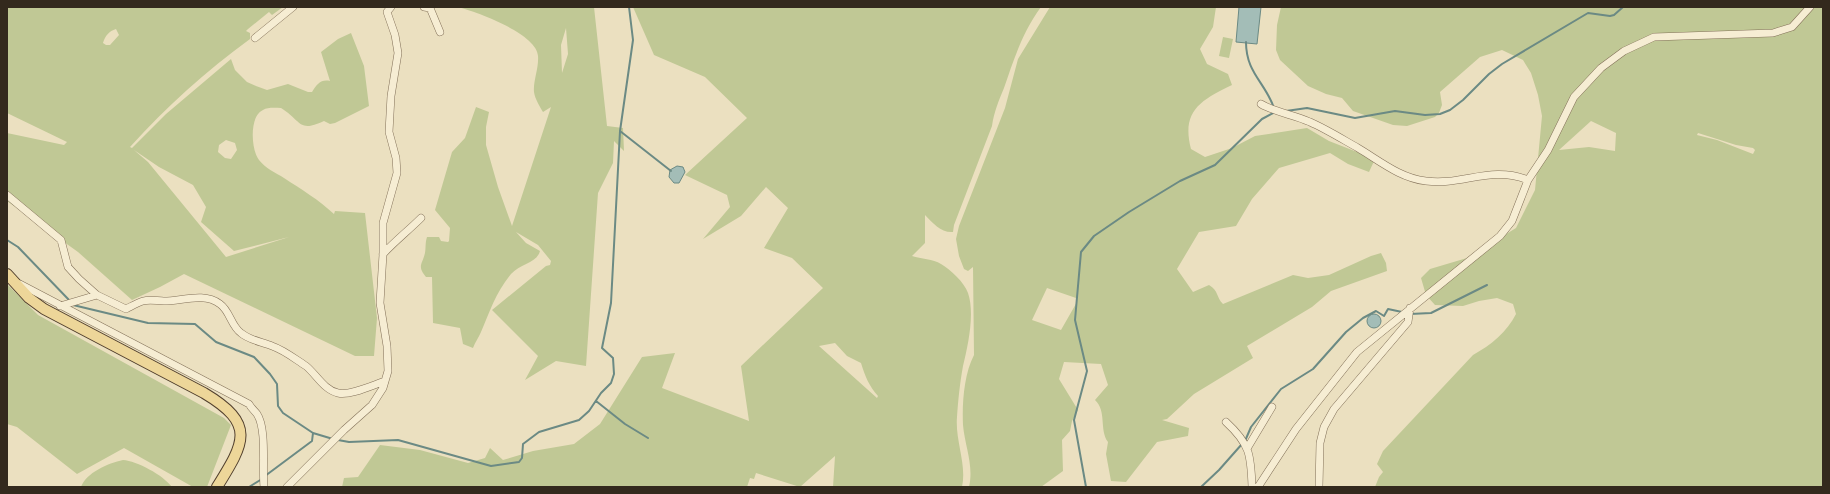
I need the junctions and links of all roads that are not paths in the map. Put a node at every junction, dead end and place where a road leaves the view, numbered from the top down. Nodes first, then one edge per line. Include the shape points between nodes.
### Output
1 (293, 7) edge
2 (424, 7) edge
3 (1810, 7) edge
4 (388, 8) edge
5 (440, 32) dead end
6 (255, 38) dead end
7 (1261, 104) dead end
8 (1528, 180) junction
9 (7, 195) edge
10 (421, 218) dead end
11 (384, 254) junction
12 (8, 275) edge
13 (97, 295) junction
14 (60, 306) junction
15 (1410, 308) junction
16 (385, 381) junction
17 (1272, 406) dead end
18 (1226, 422) dead end
19 (1248, 447) junction
20 (217, 487) edge
21 (264, 487) edge
22 (287, 487) edge
23 (1252, 487) edge
24 (1258, 487) edge
25 (1320, 487) edge

1 - 6 street
2 - 5 street via 430,8
3 - 8 street via 1792,27 1773,33 1654,37 1624,51 1601,68 1574,97 1548,150
4 - 11 street via 398,53 391,96 389,132 396,158 397,174 382,223
7 - 8 street via 1310,122 1407,177 1427,182 1500,173
8 - 15 street via 1512,221 1500,236
9 - 13 street via 61,240 68,267
10 - 11 street via 394,241
11 - 16 street via 380,303 387,346 388,371
12 - 14 street via 29,290
12 - 20 main road via 28,298 44,309 228,408 239,425 242,440 234,460
13 - 14 street
13 - 16 street via 126,309 142,301 151,300 195,297 219,302 230,321 241,333 274,346 293,357 312,371 330,390 346,393
14 - 21 street via 249,404 259,418 264,441
15 - 24 street via 1357,352 1296,428
15 - 25 street via 1408,322 1334,409 1324,427 1320,443
16 - 22 street via 372,405
17 - 19 street
18 - 19 street
19 - 23 street via 1252,466

